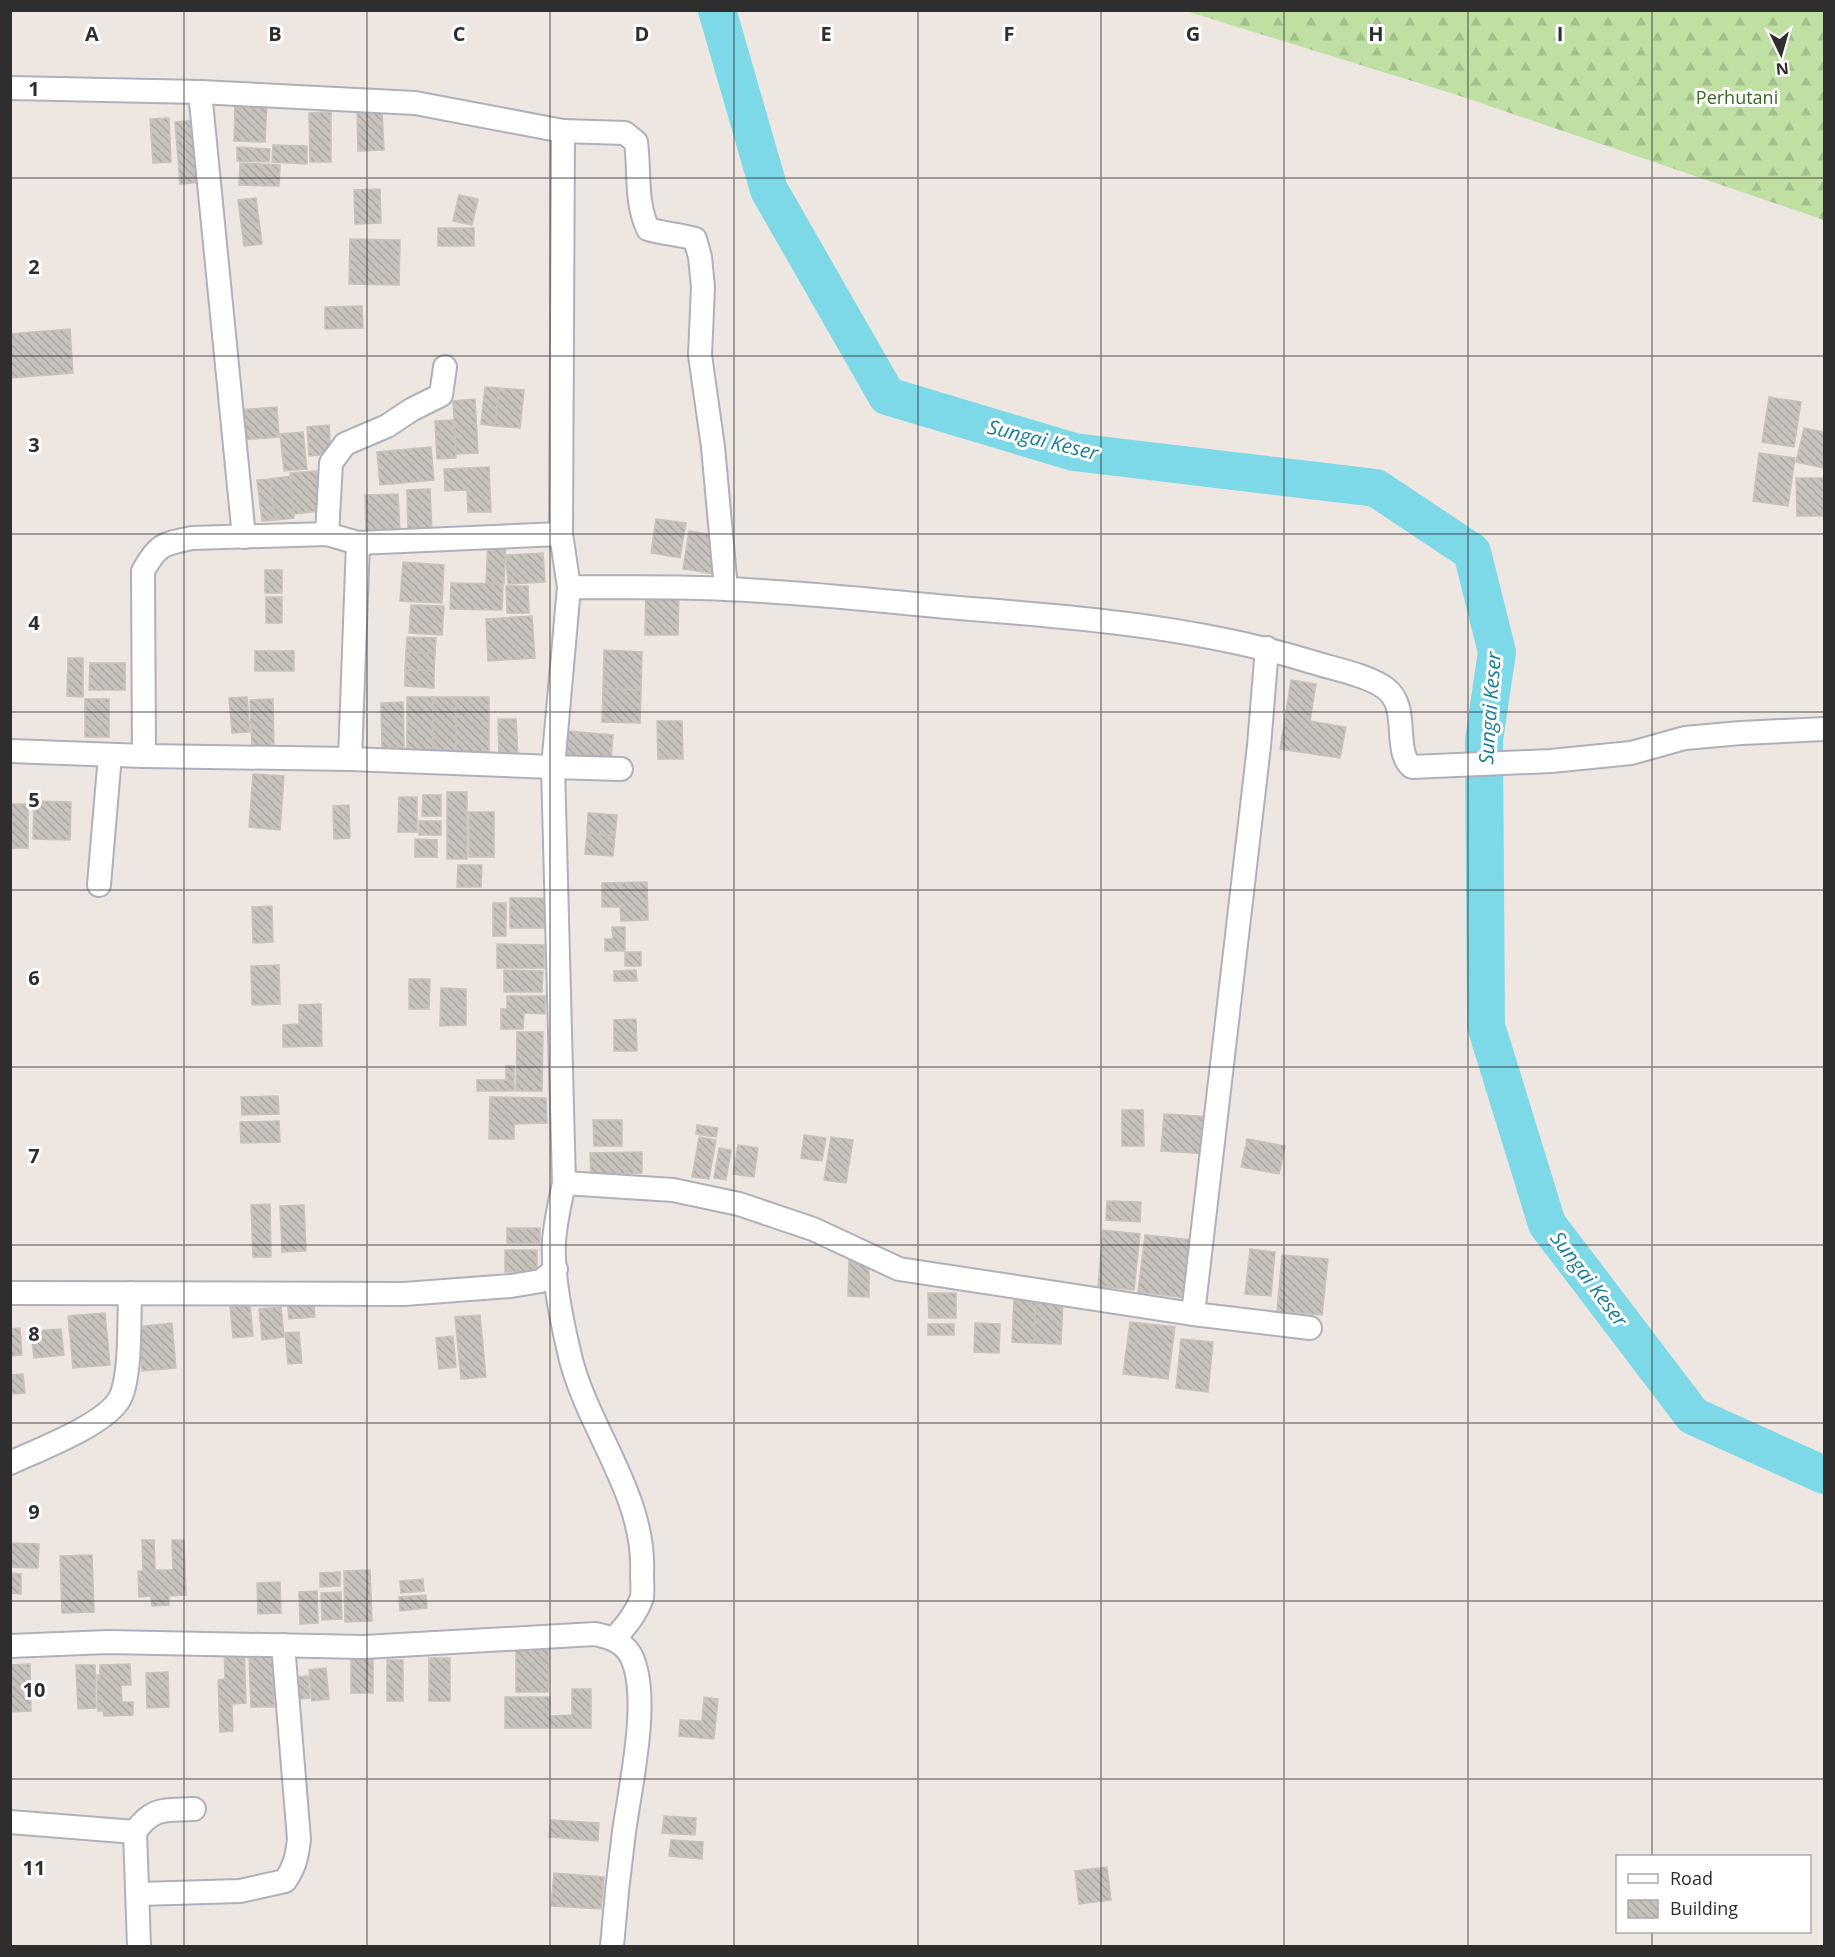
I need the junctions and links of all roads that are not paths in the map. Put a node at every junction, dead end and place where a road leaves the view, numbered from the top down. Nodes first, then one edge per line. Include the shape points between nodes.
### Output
1 (10, 88) edge
2 (200, 92) junction
3 (562, 131) junction
4 (446, 367) dead end
5 (327, 534) junction
6 (561, 534) junction
7 (244, 537) junction
8 (358, 543) junction
9 (569, 587) junction
10 (726, 589) junction
11 (1267, 648) junction
12 (1824, 729) edge
13 (10, 751) edge
14 (110, 755) junction
15 (144, 756) junction
16 (350, 759) junction
17 (553, 767) junction
18 (621, 769) dead end
19 (99, 885) dead end
20 (564, 1184) junction
21 (556, 1269) junction
22 (10, 1293) edge
23 (130, 1293) junction
24 (1193, 1314) junction
25 (1310, 1328) dead end
26 (10, 1463) edge
27 (614, 1639) junction
28 (283, 1645) junction
29 (10, 1646) edge
30 (194, 1809) dead end
31 (10, 1822) edge
32 (135, 1832) junction
33 (139, 1894) junction
34 (139, 1947) edge
35 (612, 1947) edge

1 - 2 street
2 - 3 street via 415,103
2 - 7 street
3 - 6 street
3 - 10 street via 625,133 636,142 640,165 638,195 648,229 695,239 703,287 700,355
4 - 5 street via 441,394 387,426 345,444 331,463
5 - 7 street
5 - 8 street
6 - 8 street
6 - 9 street
7 - 15 street via 171,542 155,550 143,571
8 - 16 street
9 - 10 street
9 - 17 street
10 - 11 street via 1024,613 1190,633
11 - 12 street via 1387,688 1402,723 1402,749 1412,767 1551,761 1631,753 1685,738
11 - 24 street via 1258,757
13 - 14 street
14 - 15 street
14 - 19 street
15 - 16 street
16 - 17 street
17 - 18 street
17 - 20 street
20 - 21 street via 554,1242
20 - 24 street via 673,1190 739,1204 813,1229 899,1269
21 - 23 street via 541,1281 404,1294
21 - 27 street via 572,1362 639,1530 642,1597 631,1620
22 - 23 street
23 - 26 street via 126,1382 112,1410
24 - 25 street
27 - 28 street via 595,1634 364,1647
27 - 35 street via 629,1653 637,1674 640,1711
28 - 29 street via 108,1642
28 - 33 street via 299,1839 293,1869 285,1881 240,1892
30 - 32 street via 160,1811 144,1819
31 - 32 street
32 - 33 street
33 - 34 street

